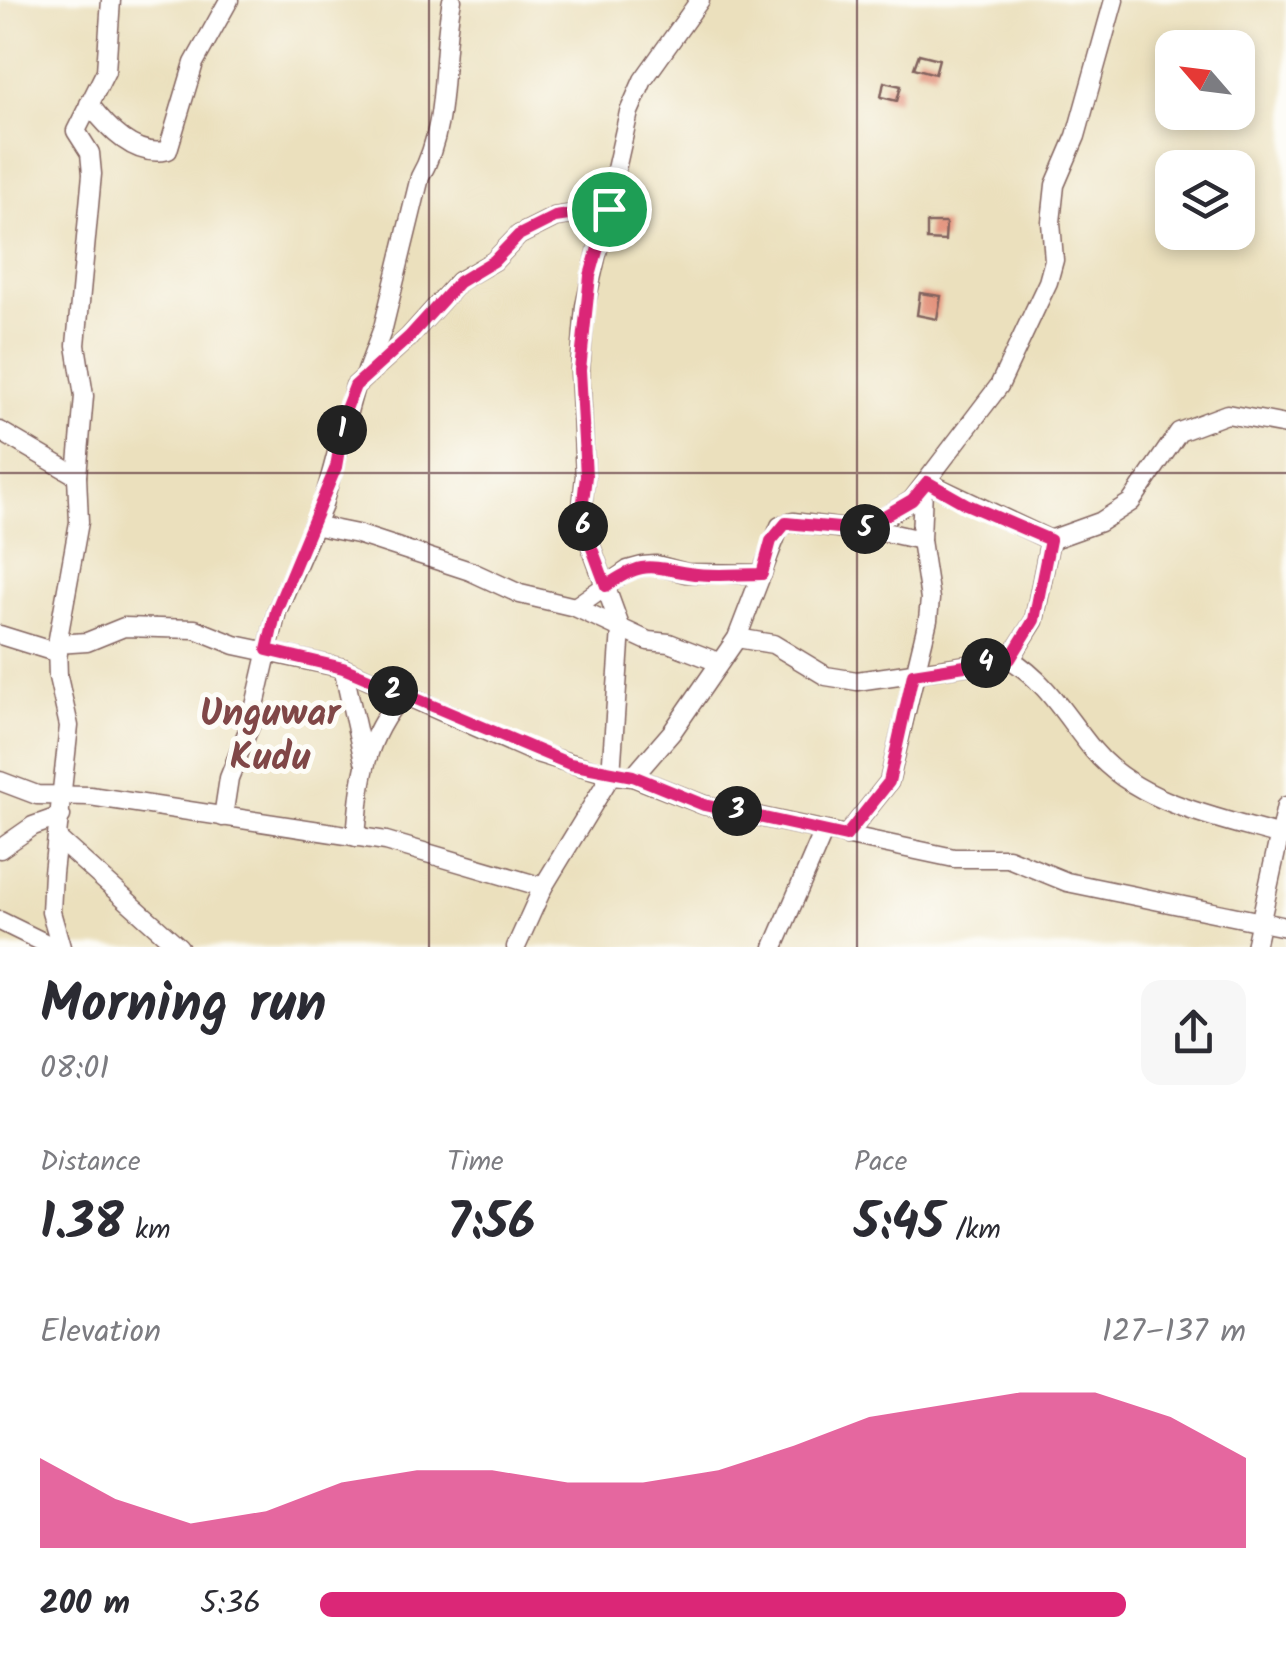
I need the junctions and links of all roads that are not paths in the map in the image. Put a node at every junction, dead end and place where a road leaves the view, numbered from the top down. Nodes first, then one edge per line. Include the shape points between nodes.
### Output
1 (111, 0) edge
2 (229, 0) edge
3 (452, 0) edge
4 (700, 0) edge
5 (1114, 0) edge
6 (89, 104) junction
7 (609, 209) junction
8 (367, 371) junction
9 (1286, 426) edge
10 (0, 431) edge
11 (77, 476) junction
12 (925, 485) junction
13 (312, 525) junction
14 (867, 528) junction
15 (921, 540) junction
16 (1050, 540) junction
17 (762, 574) junction
18 (606, 586) junction
19 (575, 608) junction
20 (621, 629) junction
21 (0, 636) edge
22 (737, 638) junction
23 (58, 649) junction
24 (267, 650) junction
25 (1010, 659) junction
26 (718, 662) junction
27 (343, 668) junction
28 (913, 674) junction
29 (402, 696) junction
30 (364, 761) junction
31 (611, 776) junction
32 (633, 776) junction
33 (0, 781) edge
34 (64, 794) junction
35 (1286, 806) edge
36 (61, 816) junction
37 (222, 817) junction
38 (823, 833) junction
39 (846, 836) junction
40 (1281, 836) junction
41 (57, 838) junction
42 (356, 838) junction
43 (0, 849) edge
44 (543, 887) junction
45 (1263, 920) junction
46 (0, 922) edge
47 (1286, 927) edge
48 (53, 947) edge
49 (61, 947) edge
50 (179, 947) edge
51 (516, 947) edge
52 (774, 947) edge
53 (1254, 947) edge

1 - 6 street via 106,70
2 - 6 street via 194,62 168,150 118,137
3 - 8 street via 432,158 420,177
4 - 7 street via 636,96 619,144
5 - 12 street via 1076,136 1055,185 1054,260 1040,303 1000,386
6 - 11 street via 76,136 90,153 92,174 76,345 84,396
7 - 8 street via 555,217 519,235
7 - 18 street via 590,276 580,370 586,476 581,519
8 - 13 street via 346,409 336,467
9 - 16 street via 1228,414 1179,432 1131,502
10 - 11 street
11 - 23 street via 79,522
12 - 14 street
12 - 15 street
12 - 16 street
13 - 19 street
13 - 24 street
14 - 15 street
14 - 17 street via 786,523 771,541
15 - 28 street via 930,599
16 - 25 street via 1034,620
17 - 18 street via 686,573 656,564 628,570
17 - 22 street
18 - 19 street
18 - 20 street
19 - 20 street
20 - 26 street
20 - 31 street
21 - 23 street
22 - 26 street
22 - 28 street via 787,650 826,676 857,681
23 - 24 street via 145,625 195,629
23 - 34 street via 69,726
24 - 27 street
24 - 37 street
25 - 28 street
25 - 40 street via 1040,680 1124,778 1178,806
26 - 32 street
27 - 29 street
27 - 30 street
28 - 39 street via 889,782
29 - 30 street via 376,729
29 - 31 street via 533,752
30 - 42 street
31 - 32 street
31 - 44 street
32 - 38 street via 704,805
33 - 34 street via 37,795
34 - 36 street
34 - 37 street
35 - 40 street
36 - 41 street
36 - 43 street
37 - 42 street
38 - 39 street
38 - 52 street
39 - 45 street via 954,858 1008,858 1067,882
40 - 45 street
41 - 49 street via 52,912
41 - 50 street
42 - 44 street via 425,850
44 - 51 street
45 - 47 street
45 - 53 street
46 - 48 street

